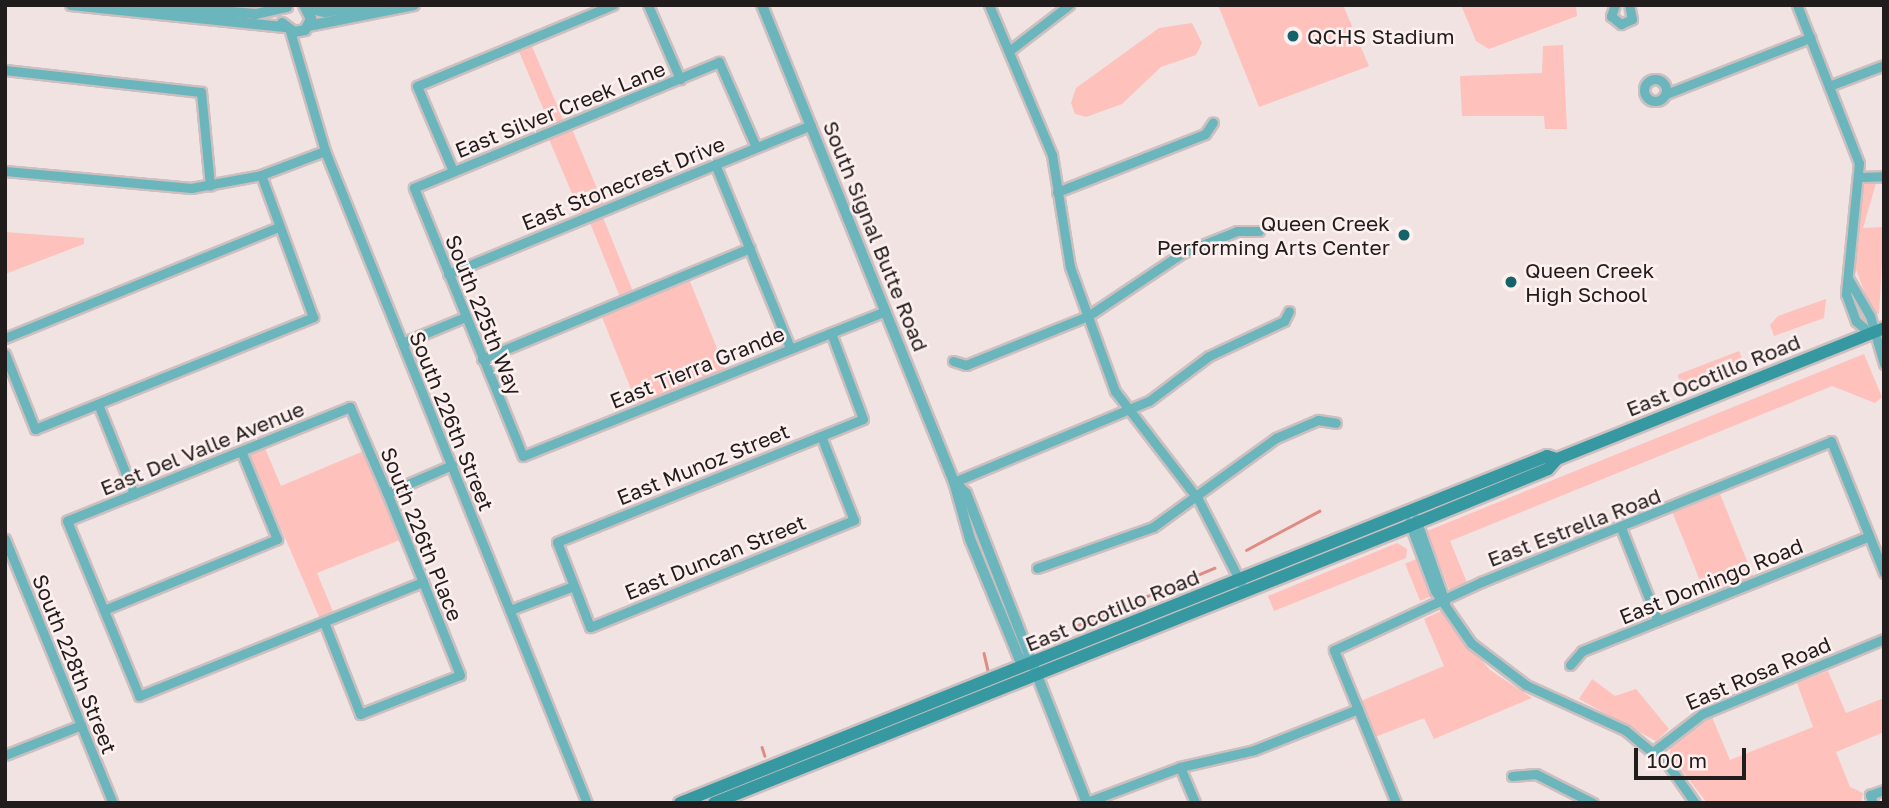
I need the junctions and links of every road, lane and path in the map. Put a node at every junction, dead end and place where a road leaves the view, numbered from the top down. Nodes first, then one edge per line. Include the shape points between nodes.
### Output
1 (71, 5) edge
2 (145, 5) edge
3 (371, 5) edge
4 (414, 5) edge
5 (612, 5) edge
6 (649, 5) edge
7 (762, 5) edge
8 (989, 5) edge
9 (1069, 5) edge
10 (1615, 5) edge
11 (1629, 5) edge
12 (1797, 5) edge
13 (288, 6) edge
14 (305, 6) edge
15 (307, 28) junction
16 (287, 29) junction
17 (1810, 38) junction
18 (298, 48) junction
19 (1009, 51) junction
20 (1884, 65) edge
21 (5, 70) edge
22 (680, 79) junction
23 (1829, 86) junction
24 (1666, 94) dead end
25 (1213, 122) dead end
26 (811, 125) junction
27 (756, 147) junction
28 (325, 151) junction
29 (715, 164) junction
30 (5, 170) edge
31 (453, 172) junction
32 (261, 175) junction
33 (1884, 176) edge
34 (1861, 177) junction
35 (210, 186) junction
36 (414, 188) joint
37 (1057, 191) junction
38 (278, 227) junction
39 (1259, 231) dead end
40 (750, 248) junction
41 (448, 274) junction
42 (1849, 280) junction
43 (885, 311) junction
44 (1289, 311) dead end
45 (1088, 316) junction
46 (466, 317) junction
47 (1884, 328) edge
48 (831, 332) junction
49 (1870, 333) junction
50 (5, 338) edge
51 (402, 342) junction
52 (790, 348) junction
53 (5, 354) edge
54 (482, 359) junction
55 (953, 361) dead end
56 (1884, 364) edge
57 (98, 404) junction
58 (350, 407) joint
59 (1127, 410) junction
60 (1336, 423) dead end
61 (821, 436) junction
62 (242, 451) junction
63 (523, 456) joint
64 (1557, 458) junction
65 (452, 465) junction
66 (954, 482) junction
67 (387, 492) junction
68 (134, 494) junction
69 (1198, 499) junction
70 (1409, 512) junction
71 (1413, 524) junction
72 (1621, 528) junction
73 (1869, 536) junction
74 (5, 539) edge
75 (1037, 568) dead end
76 (1884, 573) edge
77 (423, 582) junction
78 (1242, 585) junction
79 (574, 586) junction
80 (1446, 602) junction
81 (104, 610) junction
82 (510, 610) junction
83 (1658, 621) junction
84 (324, 622) junction
85 (1884, 639) edge
86 (1570, 665) dead end
87 (1031, 670) junction
88 (1358, 709) junction
89 (81, 725) junction
90 (1654, 751) junction
91 (5, 755) edge
92 (1180, 767) junction
93 (1513, 776) dead end
94 (1884, 790) edge
95 (1871, 799) edge
96 (1087, 802) edge
97 (113, 803) edge
98 (587, 803) edge
99 (680, 803) edge
100 (714, 803) edge
101 (1195, 803) edge
102 (1396, 803) edge
103 (1593, 803) edge
104 (1695, 803) edge

1 - 16 street
2 - 13 street via 240,14
3 - 14 street
4 - 15 street
5 - 31 street via 417,86
6 - 22 street
7 - 26 street, South Signal Butte Road
8 - 19 street
9 - 19 street
10 - 11 street via 1611,16 1621,24 1632,19
12 - 17 street
13 - 16 street
14 - 15 street
15 - 16 street
15 - 18 street
16 - 18 street, South 226th Street
17 - 23 street
17 - 24 street
18 - 28 street, South 226th Street
19 - 37 street via 1052,155
20 - 23 street
21 - 35 street via 201,92
22 - 27 street, East Silver Creek Lane via 719,62
22 - 31 street, East Silver Creek Lane
23 - 34 street
25 - 37 street via 1205,134
26 - 27 street, East Stonecrest Drive
26 - 43 street, South Signal Butte Road
27 - 29 street, East Stonecrest Drive
28 - 32 street
28 - 51 street, South 226th Street
29 - 40 street
29 - 41 street, East Stonecrest Drive
30 - 35 street via 168,188
31 - 36 street, East Silver Creek Lane
32 - 35 street
32 - 38 street
33 - 34 street
34 - 42 street via 1848,231
36 - 41 street, South 225th Way
37 - 45 street via 1070,267
38 - 50 street
38 - 57 street via 313,317
39 - 45 street via 1237,231 1182,253
40 - 52 street
40 - 54 street
41 - 46 street, South 225th Way
42 - 49 street via 1870,316
42 - 49 street via 1856,321
43 - 48 street, East Tierra Grande
43 - 66 street, South Signal Butte Road
44 - 59 street via 1284,321 1209,356
45 - 55 street via 966,365
45 - 59 street
46 - 51 street
46 - 54 street, South 225th Way
47 - 49 main road, East Ocotillo Road
48 - 52 street, East Tierra Grande
48 - 61 street, East Munoz Street via 863,419
49 - 56 street
49 - 64 main road, East Ocotillo Road
51 - 65 street, South 226th Street
52 - 63 street, East Tierra Grande
53 - 57 street via 35,429
54 - 63 street, South 225th Way
57 - 68 street
58 - 62 street, East Del Valle Avenue
58 - 67 street, South 226th Place
59 - 66 street
59 - 69 street
60 - 69 street via 1318,420 1276,439
61 - 79 street, East Munoz Street via 556,542
61 - 79 street, East Duncan Street via 854,520 590,627
62 - 68 street, East Del Valle Avenue
62 - 81 street via 277,539
64 - 70 main road, East Ocotillo Road via 1547,456
64 - 71 main road, East Ocotillo Road via 1548,469
65 - 67 street
65 - 82 street, South 226th Street
66 - 87 street, South Signal Butte Road via 970,503 1031,654
67 - 77 street, South 226th Place
68 - 81 street, East Del Valle Avenue via 67,521
69 - 75 street via 1153,527
69 - 78 street
70 - 71 street
70 - 78 main road, East Ocotillo Road
71 - 78 main road, East Ocotillo Road
71 - 80 street
72 - 73 street, East Estrella Road via 1831,441
72 - 80 street, East Estrella Road via 1481,582
72 - 83 street
73 - 76 street
73 - 83 street, East Domingo Road
74 - 89 street, South 228th Street
77 - 84 street
77 - 84 street, South 226th Place via 460,675 360,714
78 - 87 main road, East Ocotillo Road
79 - 82 street
80 - 88 street, East Estrella Road via 1334,650
80 - 90 street via 1471,643 1495,666 1600,716
81 - 84 street via 139,696
82 - 98 street, South 226th Street
83 - 86 street, East Domingo Road via 1582,651
85 - 90 street, East Rosa Road via 1702,714
87 - 96 street, South Signal Butte Road
87 - 99 main road, East Ocotillo Road
87 - 100 main road, East Ocotillo Road
88 - 92 street via 1254,750
88 - 102 street
89 - 91 street
89 - 97 street, South 228th Street
90 - 104 street
92 - 96 street
92 - 101 street
93 - 103 street via 1535,774
94 - 95 street

